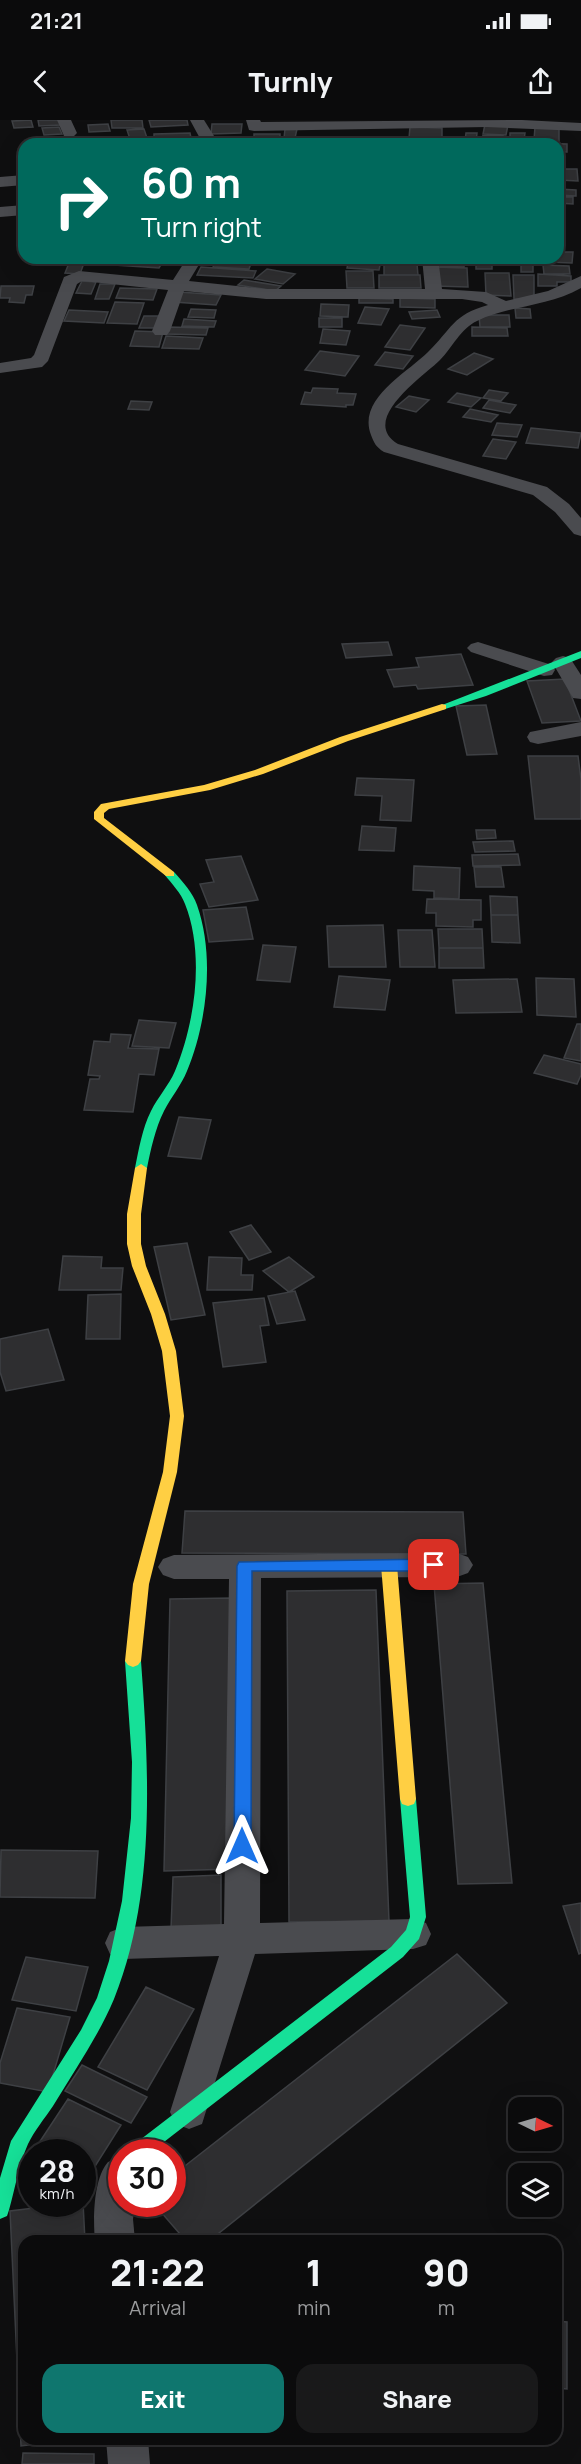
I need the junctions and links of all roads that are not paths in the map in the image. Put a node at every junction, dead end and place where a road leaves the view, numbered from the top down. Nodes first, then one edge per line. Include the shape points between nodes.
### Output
1 (197, 120) edge
2 (253, 120) edge
3 (452, 123) junction
4 (581, 127) edge
5 (208, 138) edge
6 (455, 138) edge
7 (18, 180) edge
8 (0, 182) edge
9 (18, 210) edge
10 (0, 212) edge
11 (18, 218) edge
12 (0, 220) edge
13 (191, 264) edge
14 (431, 264) edge
15 (581, 281) edge
16 (178, 285) junction
17 (434, 294) junction
18 (505, 307) junction
19 (162, 331) dead end
20 (0, 368) edge
21 (581, 530) edge
22 (478, 648) dead end
23 (562, 662) edge
24 (581, 693) edge
25 (581, 729) edge
26 (538, 737) dead end
27 (389, 1565) junction
28 (457, 1565) dead end
29 (245, 1566) junction
30 (174, 1567) dead end
31 (413, 1934) junction
32 (242, 1939) junction
33 (123, 1943) junction
34 (189, 2112) junction
35 (155, 2139) edge
36 (0, 2210) edge
37 (113, 2217) edge
38 (114, 2235) edge
39 (127, 2445) edge
40 (129, 2464) edge

1 - 5 street
2 - 3 street via 256,127
3 - 4 street
3 - 6 street
7 - 8 street
9 - 10 street
11 - 12 street
13 - 16 street
14 - 17 street
15 - 18 street via 567,291
16 - 17 street via 266,294
16 - 19 street
16 - 20 street via 74,277 42,357 36,363
17 - 18 street via 477,296
18 - 21 street via 475,314 455,328 436,355 386,399 377,415 376,427 383,444 391,448 540,491
22 - 23 street
23 - 24 street
23 - 33 street via 259,772 206,788 105,806 99,812 99,819 142,850 182,888 192,904 200,946 187,1053 157,1112 135,1211 133,1247 159,1315 177,1416 160,1519 144,1566 133,1656 140,1779 136,1862
25 - 26 street
27 - 28 street
27 - 29 street
27 - 31 street via 418,1917
29 - 30 street
29 - 32 street
31 - 32 street
31 - 34 street via 397,1952
32 - 33 street
32 - 34 street
33 - 36 street via 103,2006 90,2032 23,2134
34 - 35 street
37 - 38 street
39 - 40 street

